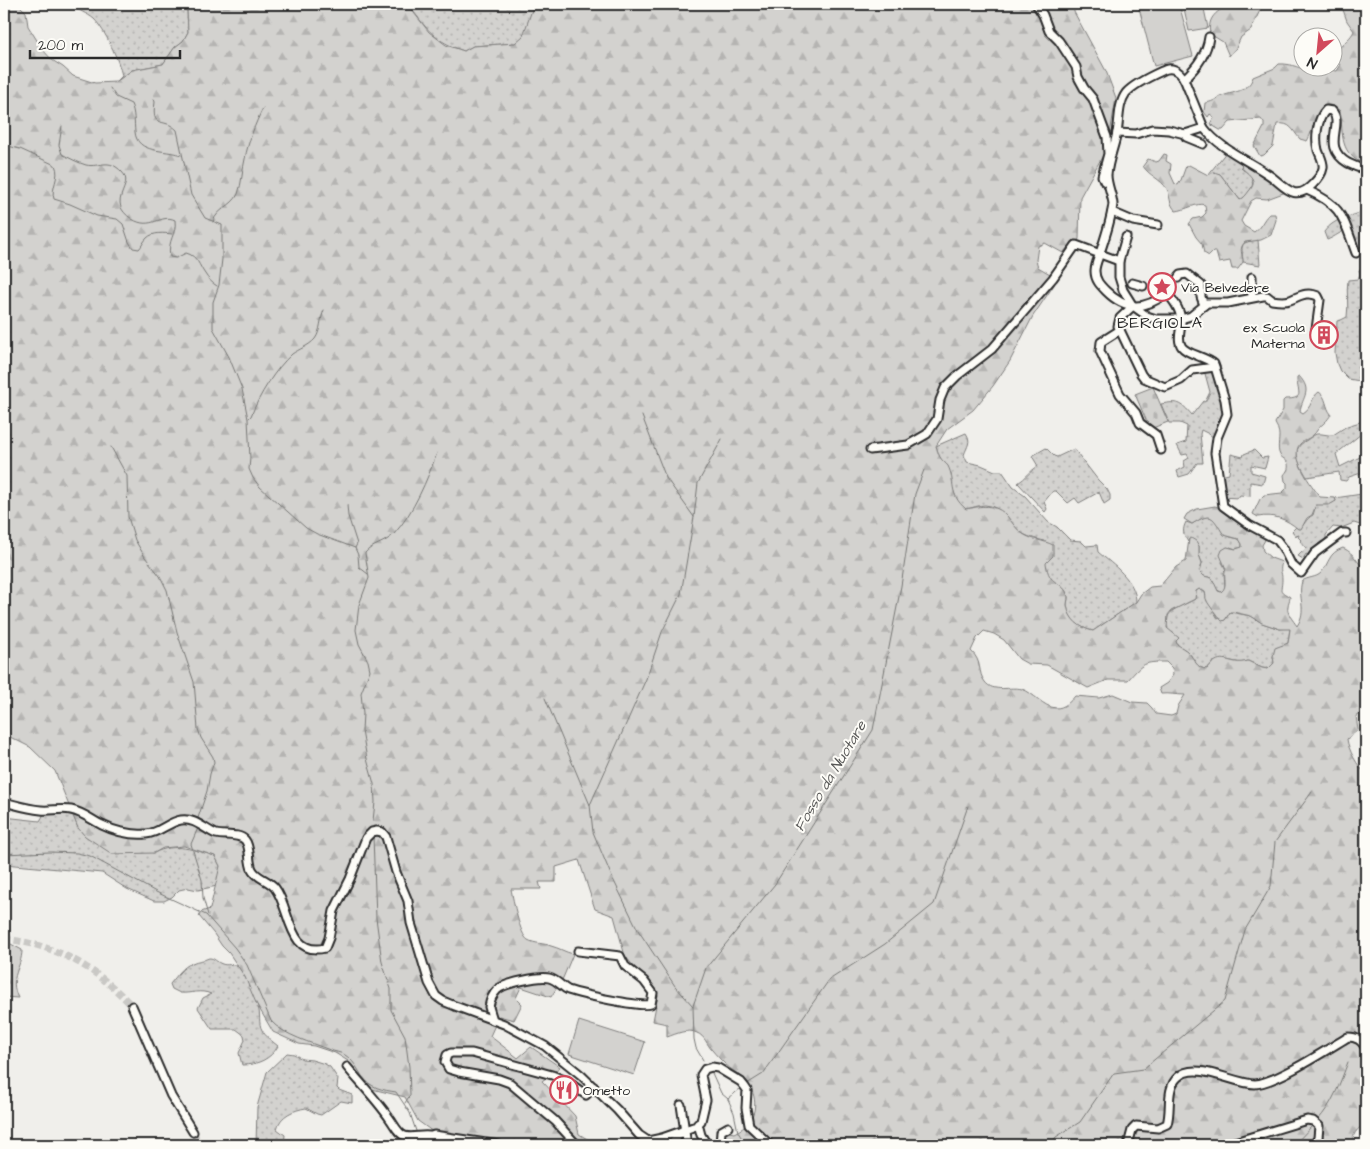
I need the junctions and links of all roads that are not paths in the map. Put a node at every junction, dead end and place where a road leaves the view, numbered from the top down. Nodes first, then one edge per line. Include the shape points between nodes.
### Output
1 (1036, 4) edge
2 (1209, 37) dead end
3 (1184, 79) junction
4 (1204, 128) junction
5 (1117, 133) junction
6 (1185, 134) junction
7 (1203, 144) dead end
8 (1366, 170) edge
9 (1108, 183) junction
10 (1307, 190) junction
11 (1112, 212) junction
12 (1158, 225) dead end
13 (1126, 238) dead end
14 (1100, 252) junction
15 (1356, 253) dead end
16 (1119, 260) junction
17 (1252, 277) dead end
18 (1178, 278) dead end
19 (1132, 283) dead end
20 (1159, 283) dead end
21 (1143, 286) dead end
22 (1170, 296) junction
23 (1252, 297) junction
24 (1204, 305) junction
25 (1133, 306) junction
26 (1182, 319) junction
27 (1316, 329) dead end
28 (1120, 330) junction
29 (1215, 367) junction
30 (870, 450) dead end
31 (1161, 450) dead end
32 (1346, 533) dead end
33 (4, 802) edge
34 (578, 951) dead end
35 (132, 1006) tunnel mouth
36 (493, 1020) junction
37 (1366, 1048) edge
38 (347, 1067) dead end
39 (594, 1088) junction
40 (681, 1106) dead end
41 (698, 1124) junction
42 (728, 1127) dead end
43 (684, 1130) junction
44 (193, 1132) tunnel mouth
45 (429, 1136) junction
46 (425, 1145) edge
47 (499, 1145) edge
48 (577, 1145) edge
49 (670, 1145) edge
50 (687, 1145) edge
51 (704, 1145) edge
52 (720, 1145) edge
53 (770, 1145) edge
54 (1128, 1145) edge
55 (1225, 1145) edge
56 (1314, 1145) edge

1 - 9 street via 1049,31 1076,67 1078,77 1096,107 1106,137 1108,154 1102,176
2 - 3 street via 1194,70
3 - 4 street
3 - 5 street via 1175,70 1166,69 1131,88 1123,98
4 - 6 street
4 - 10 street via 1215,141 1290,191 1296,194
5 - 6 street via 1136,134 1152,128
5 - 9 street via 1108,165
6 - 7 street
8 - 10 street via 1343,160 1337,153 1334,141 1336,118 1332,111 1326,110 1320,120 1317,137 1322,171
9 - 11 street via 1113,197
10 - 15 street via 1330,203 1342,216
11 - 12 street
11 - 14 street
13 - 16 street
14 - 16 street
14 - 25 street via 1095,271 1098,283 1117,301
14 - 30 street via 1076,245 1053,278 992,349 945,388 937,419 927,434 908,445
16 - 25 street via 1122,288
17 - 23 street
18 - 24 street via 1184,273 1201,285
19 - 21 street
20 - 22 street
22 - 25 street via 1154,303
22 - 26 street
23 - 24 street
23 - 27 street via 1267,296 1272,300 1285,301 1300,294 1318,296
24 - 26 street
25 - 26 street via 1150,317
25 - 28 street via 1120,318
26 - 29 street via 1182,348 1211,361
28 - 29 street via 1142,376 1162,386 1182,380 1192,370
28 - 31 street via 1101,342 1100,350 1120,394 1140,423 1156,435
29 - 32 street via 1227,414 1215,453 1222,503 1227,510 1277,540 1287,560 1298,572 1302,572 1315,553
33 - 36 street via 31,809 73,810 121,832 147,834 186,819 208,831 240,837 248,846 252,871 275,888 281,898 299,943 314,950 325,948 334,911 366,838 372,832 382,832 408,901 410,923 436,996
34 - 36 street via 620,956 625,966 653,993 651,1004 646,1006 567,990 556,980 543,977 510,983 498,989 488,1007
35 - 44 street via 171,1096
36 - 39 street via 544,1046
37 - 54 street via 1356,1037 1348,1037 1273,1079 1258,1084 1195,1070 1185,1072 1171,1087 1167,1124 1158,1128 1136,1126
38 - 45 street via 400,1133 407,1137
39 - 43 street via 644,1139 652,1141
39 - 48 street via 586,1095 560,1078 472,1053 451,1053 446,1058 450,1069 499,1079 516,1087
40 - 43 street
41 - 43 street
41 - 51 street
41 - 53 street via 706,1100 702,1075 705,1069 718,1068 741,1082 747,1090 750,1126
42 - 52 street via 721,1131
43 - 49 street
43 - 50 street
45 - 46 street
45 - 47 street
55 - 56 street via 1307,1120 1319,1126

